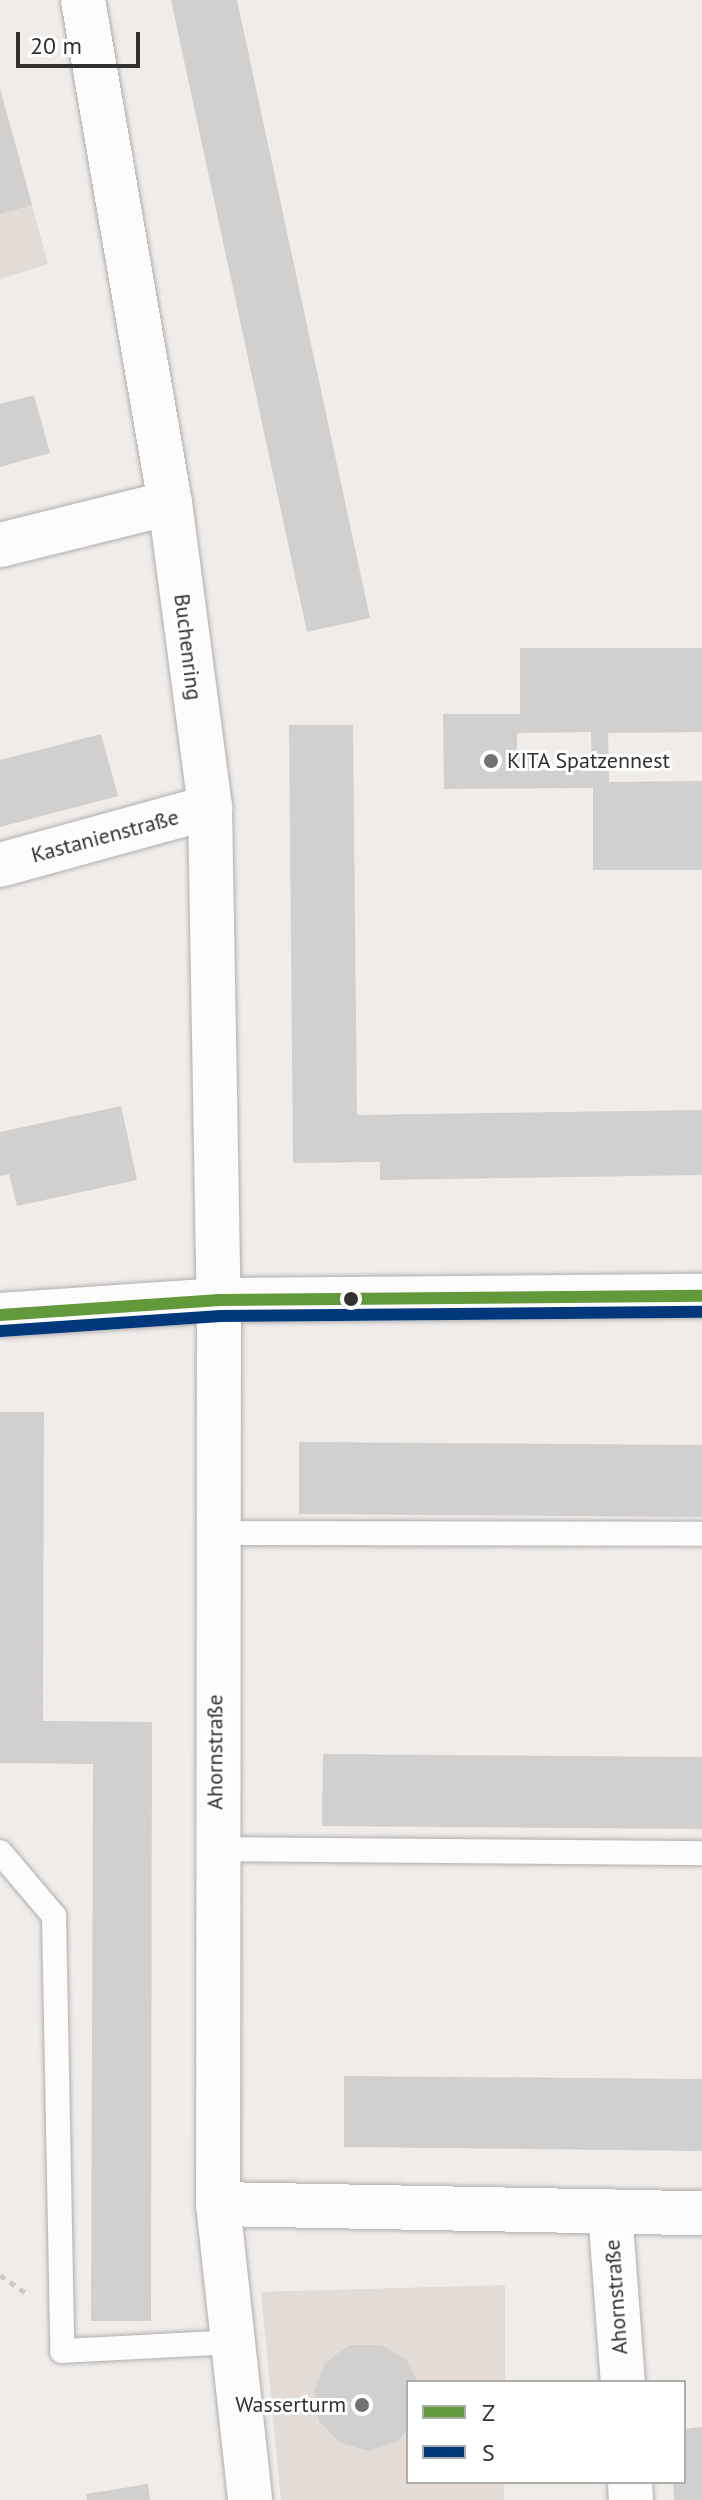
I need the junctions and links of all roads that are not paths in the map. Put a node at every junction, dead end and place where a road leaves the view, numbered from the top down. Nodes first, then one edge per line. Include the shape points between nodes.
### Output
1 (83, 0) edge
2 (170, 503) junction
3 (0, 545) edge
4 (210, 807) junction
5 (0, 865) edge
6 (702, 1296) edge
7 (219, 1300) junction
8 (0, 1315) edge
9 (215, 1533) junction
10 (702, 1534) edge
11 (215, 1849) junction
12 (0, 1852) edge
13 (702, 1853) edge
14 (218, 2204) junction
15 (610, 2211) junction
16 (702, 2213) edge
17 (233, 2342) junction
18 (623, 2380) edge
19 (250, 2500) edge

1 - 2 street, Buchenring
2 - 3 street
2 - 4 street, Buchenring
4 - 5 street, Kastanienstraße
4 - 7 street, Buchenring
6 - 7 street
7 - 8 street
7 - 9 street, Ahornstraße
9 - 10 lane
9 - 11 street, Ahornstraße
11 - 13 lane
11 - 14 street, Ahornstraße
12 - 17 lane via 54,1916 62,2351
14 - 15 street, Ahornstraße
14 - 17 street, Ahornstraße
15 - 16 street, Ahornstraße
15 - 18 street, Ahornstraße
17 - 19 street, Ahornstraße

